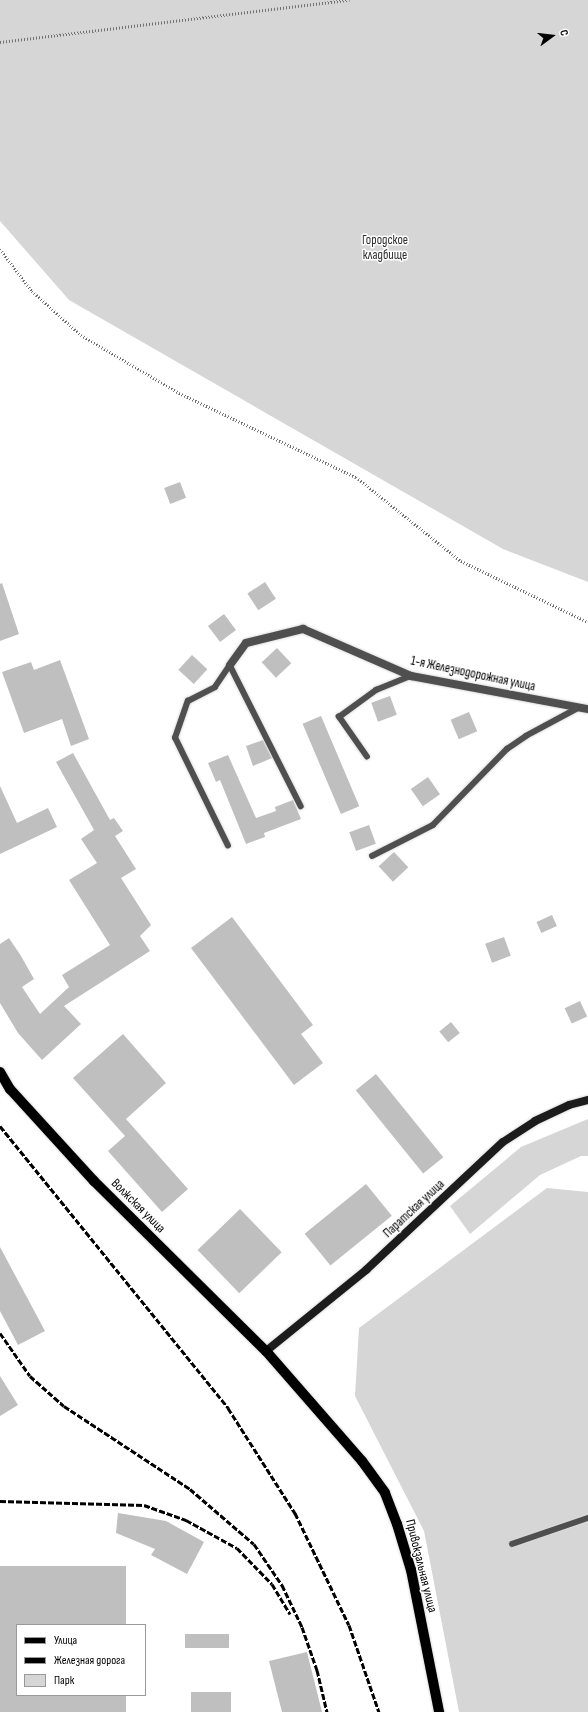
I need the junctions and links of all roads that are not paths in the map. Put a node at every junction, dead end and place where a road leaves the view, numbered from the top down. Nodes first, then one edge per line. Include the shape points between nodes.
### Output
1 (230, 665) junction
2 (411, 676) junction
3 (578, 708) junction
4 (588, 709) edge
5 (367, 757) dead end
6 (301, 806) dead end
7 (228, 846) dead end
8 (372, 856) dead end
9 (0, 1072) edge
10 (588, 1100) edge
11 (266, 1351) junction
12 (588, 1518) edge
13 (512, 1544) dead end
14 (439, 1712) edge

1 - 2 street, 1-я Железнодорожная улица via 246,643 303,629
1 - 6 lane
1 - 7 lane via 215,687 188,701 175,738
2 - 3 street, 1-я Железнодорожная улица
2 - 5 lane via 376,690 340,717
3 - 4 street, 1-я Железнодорожная улица
3 - 8 lane via 526,736 507,750 433,825
9 - 11 main road, Волжская улица via 10,1089 94,1181
10 - 11 main road, Паратская улица via 569,1105 535,1121 503,1142 366,1270
11 - 14 main road, Привокзальная улица via 362,1461 384,1493 397,1524 411,1570
12 - 13 lane

